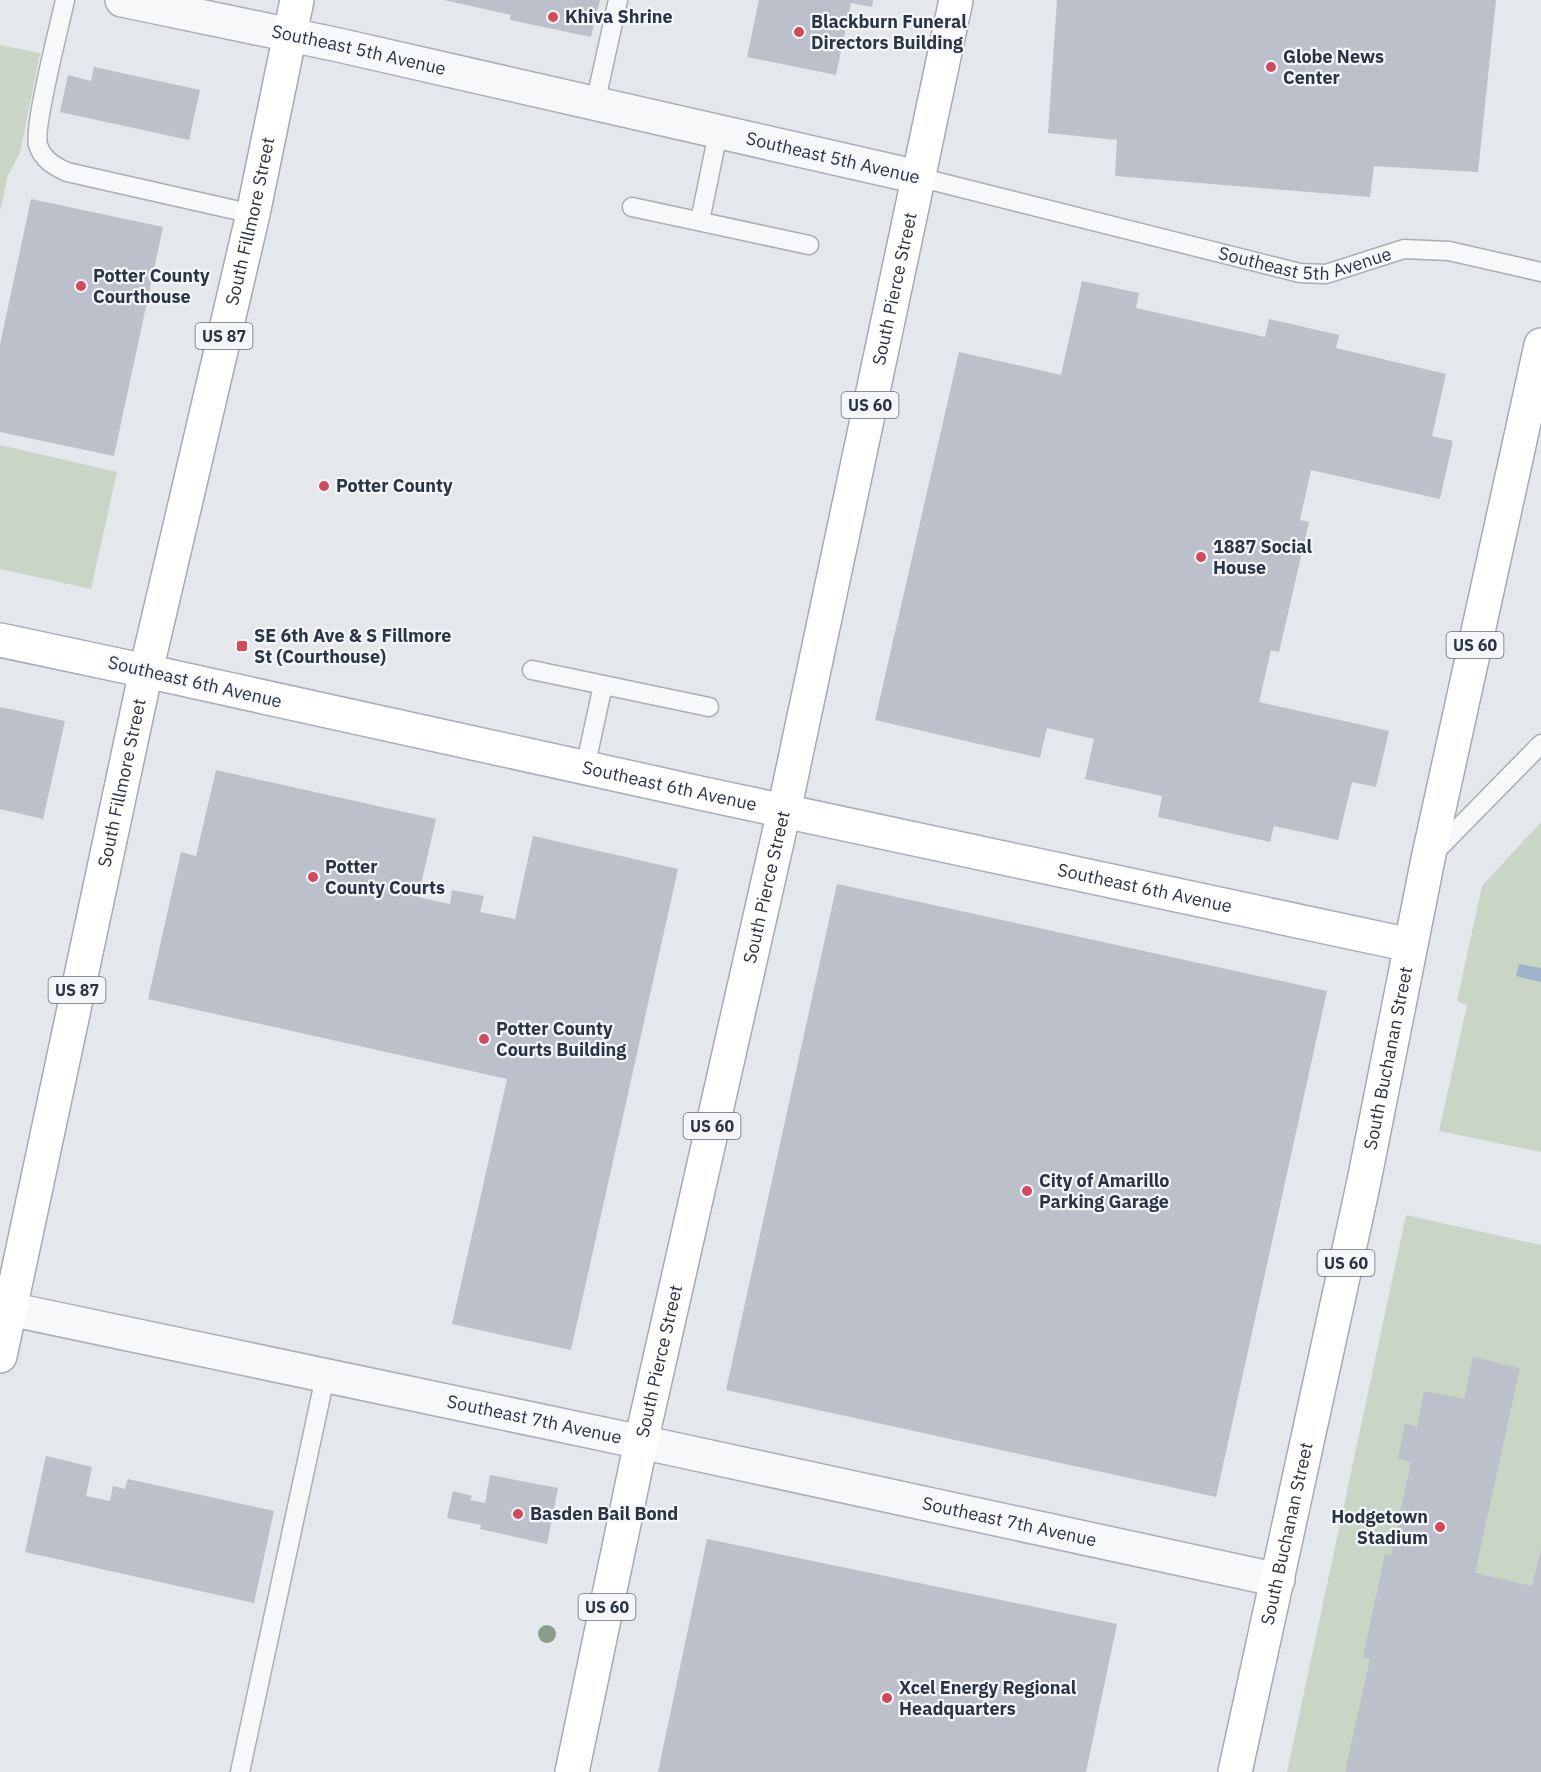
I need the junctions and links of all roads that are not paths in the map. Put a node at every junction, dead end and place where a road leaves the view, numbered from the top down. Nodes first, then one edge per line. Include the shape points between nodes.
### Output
1 (65, 0) edge
2 (122, 0) edge
3 (297, 0) edge
4 (618, 0) edge
5 (956, 0) edge
6 (290, 35) junction
7 (595, 104) junction
8 (718, 133) junction
9 (918, 177) junction
10 (632, 207) dead end
11 (253, 214) junction
12 (700, 221) junction
13 (809, 244) dead end
14 (1541, 272) edge
15 (1541, 345) edge
16 (0, 640) edge
17 (532, 670) dead end
18 (146, 671) junction
19 (603, 685) junction
20 (709, 708) dead end
21 (1541, 744) edge
22 (585, 768) junction
23 (784, 811) junction
24 (1428, 859) junction
25 (1410, 945) junction
26 (5, 1308) edge
27 (0, 1356) edge
28 (325, 1377) junction
29 (641, 1442) junction
30 (1278, 1580) junction
31 (240, 1772) edge
32 (572, 1772) edge
33 (1235, 1772) edge

1 - 11 lane via 40,120 38,144 50,164 67,172
2 - 6 street, Southeast 5th Avenue
3 - 6 main road, South Fillmore Street / US 87
4 - 7 lane
5 - 9 main road, South Pierce Street / US 60
6 - 7 street, Southeast 5th Avenue
6 - 11 main road, South Fillmore Street / US 87
7 - 8 street, Southeast 5th Avenue
8 - 9 street, Southeast 5th Avenue
8 - 12 lane
9 - 14 lane, Southeast 5th Avenue via 1300,273 1326,274 1404,249 1449,251
9 - 23 main road, South Pierce Street / US 60
10 - 12 lane
11 - 18 main road, South Fillmore Street / US 87
12 - 13 lane
15 - 24 main road, South Buchanan Street / US 60
16 - 18 main road, Southeast 6th Avenue
17 - 19 lane
18 - 22 main road, Southeast 6th Avenue
18 - 26 main road, South Fillmore Street / US 87
19 - 20 lane
19 - 22 lane
21 - 24 lane
22 - 23 main road, Southeast 6th Avenue
23 - 25 main road, Southeast 6th Avenue
23 - 29 main road, South Pierce Street / US 60
24 - 25 main road, South Buchanan Street / US 60
25 - 30 main road, South Buchanan Street / US 60
26 - 27 main road, South Fillmore Street / US 87
26 - 28 street, Southeast 7th Avenue
28 - 29 street, Southeast 7th Avenue
28 - 31 lane
29 - 30 street, Southeast 7th Avenue
29 - 32 main road, South Pierce Street / US 60
30 - 33 main road, South Buchanan Street / US 60

